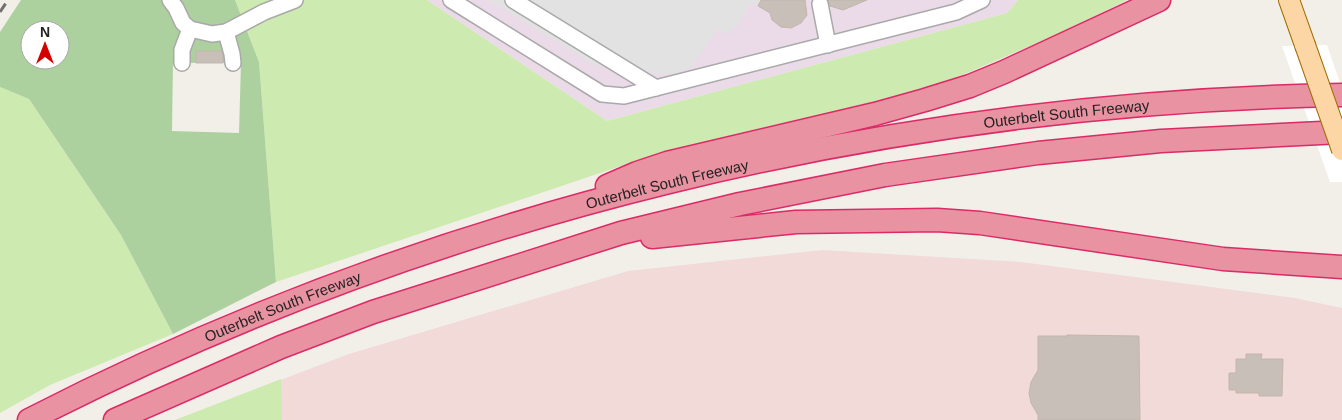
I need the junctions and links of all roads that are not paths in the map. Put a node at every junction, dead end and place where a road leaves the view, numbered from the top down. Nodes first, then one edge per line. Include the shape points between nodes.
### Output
1 (170, 0) edge
2 (295, 0) edge
3 (451, 0) edge
4 (513, 0) edge
5 (1159, 0) edge
6 (1289, 0) edge
7 (976, 2) edge
8 (820, 4) dead end
9 (190, 29) junction
10 (226, 32) junction
11 (828, 45) junction
12 (182, 62) dead end
13 (232, 62) dead end
14 (656, 88) junction
15 (1342, 95) edge
16 (1342, 132) edge
17 (1342, 150) edge
18 (552, 213) junction
19 (621, 233) junction
20 (1342, 267) edge
21 (29, 420) edge
22 (115, 420) edge

1 - 9 lane via 182,23
2 - 10 lane
3 - 14 lane via 602,94 624,96
4 - 14 lane
5 - 18 highway via 970,86 883,111 667,163 616,181
6 - 17 main road, bridge
7 - 11 lane via 956,12
8 - 11 lane
9 - 10 lane via 212,34
9 - 12 lane via 182,50
10 - 13 lane
11 - 14 lane
15 - 18 highway, Outerbelt South Freeway via 1240,98 1114,108 947,127 864,140 706,173
16 - 19 highway via 1161,141 955,164 776,196
18 - 21 highway, Outerbelt South Freeway via 427,252 324,289 194,342
19 - 20 highway via 654,237 796,222 937,220 980,223 1223,259
19 - 22 highway via 373,312 272,351

